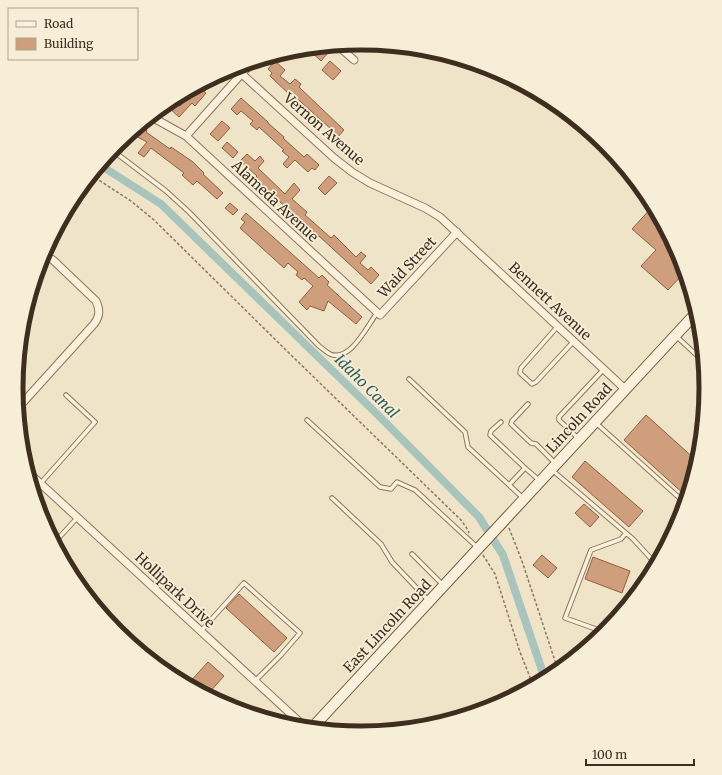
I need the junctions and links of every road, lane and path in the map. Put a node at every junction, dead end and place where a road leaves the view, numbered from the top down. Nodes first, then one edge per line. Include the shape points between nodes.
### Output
1 (343, 50) edge
2 (354, 60) dead end
3 (246, 69) edge
4 (242, 74) junction
5 (155, 119) edge
6 (186, 136) junction
7 (117, 154) edge
8 (96, 178) edge
9 (457, 232) junction
10 (49, 258) edge
11 (377, 313) junction
12 (692, 318) edge
13 (558, 326) junction
14 (675, 336) junction
15 (574, 341) junction
16 (697, 357) edge
17 (604, 369) junction
18 (410, 379) dead end
19 (625, 389) junction
20 (66, 395) dead end
21 (24, 402) edge
22 (528, 404) dead end
23 (307, 420) dead end
24 (501, 422) dead end
25 (595, 422) junction
26 (579, 439) junction
27 (554, 466) junction
28 (525, 468) junction
29 (37, 481) edge
30 (540, 481) junction
31 (40, 484) junction
32 (509, 485) junction
33 (332, 498) dead end
34 (680, 498) edge
35 (524, 499) junction
36 (77, 518) junction
37 (503, 521) junction
38 (626, 533) junction
39 (58, 538) edge
40 (467, 538) junction
41 (480, 546) junction
42 (412, 554) dead end
43 (652, 560) edge
44 (443, 585) junction
45 (428, 601) junction
46 (596, 629) dead end
47 (201, 631) junction
48 (556, 664) edge
49 (531, 680) edge
50 (255, 681) junction
51 (297, 719) edge
52 (317, 723) edge

1 - 2 street
3 - 4 street
4 - 6 street
4 - 9 street, Vernon Avenue via 352,172 370,183 426,208
5 - 6 street, Alameda Avenue
6 - 11 street, Alameda Avenue
7 - 11 lane via 166,190 319,346 330,354 346,353 354,346
8 - 40 path via 131,201 165,230 461,520 468,530
9 - 11 street, Waid Street via 380,316
9 - 13 street, Bennett Avenue
10 - 21 street via 96,301 100,313 94,324
12 - 14 main road, Lincoln Road
13 - 15 street, Bennett Avenue
13 - 15 lane via 521,368 520,373 532,384 536,382
14 - 16 lane
14 - 19 main road, Lincoln Road
15 - 17 street, Bennett Avenue
17 - 19 street, Bennett Avenue
17 - 26 lane via 559,416 559,420
18 - 32 lane via 465,432 468,447
19 - 25 main road, Lincoln Road
20 - 31 lane via 95,422
22 - 27 lane via 511,424 531,443 536,444
23 - 40 lane via 380,487 391,489 397,482 415,490
24 - 28 lane via 490,435
25 - 26 main road, Lincoln Road
25 - 34 lane
26 - 27 main road, Lincoln Road
27 - 30 main road, Lincoln Road
27 - 38 lane
28 - 30 lane
28 - 32 lane
29 - 31 street, Hollipark Drive
30 - 35 main road, Lincoln Road
31 - 36 street, Hollipark Drive
32 - 35 lane
33 - 45 lane via 380,544 392,562
35 - 37 main road, Lincoln Road
36 - 39 lane
36 - 47 street, Hollipark Drive
37 - 41 main road, Lincoln Road
37 - 48 path via 511,530
38 - 43 lane
38 - 46 lane via 621,539 591,550 565,618
40 - 41 lane
41 - 44 main road, East Lincoln Road
41 - 49 path via 495,574
42 - 44 lane
44 - 45 main road, East Lincoln Road
45 - 52 main road, East Lincoln Road
47 - 50 street, Hollipark Drive
47 - 50 lane via 244,583 300,633
50 - 51 street, Hollipark Drive

